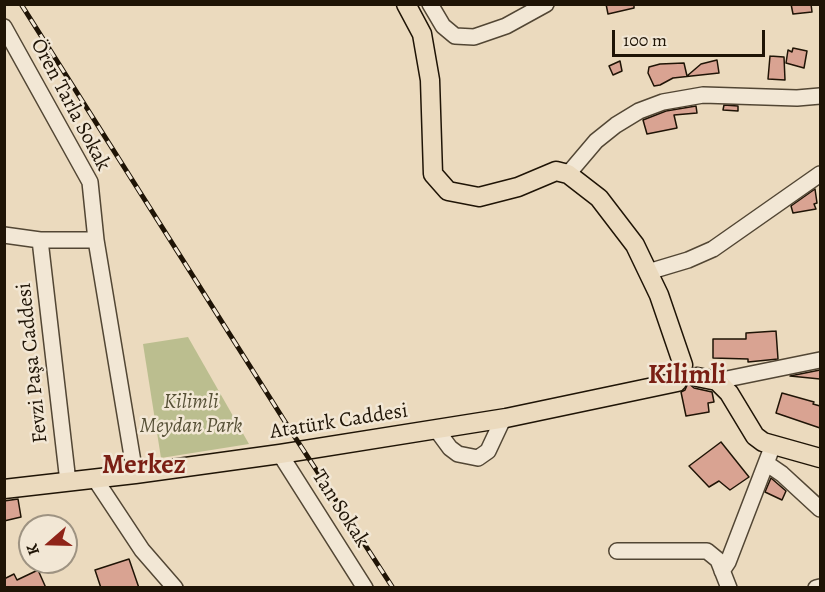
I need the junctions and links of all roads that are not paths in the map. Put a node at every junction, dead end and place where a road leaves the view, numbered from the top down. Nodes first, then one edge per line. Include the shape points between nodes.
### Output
1 (430, 4) edge
2 (546, 4) edge
3 (409, 5) edge
4 (4, 27) edge
5 (820, 96) edge
6 (568, 174) junction
7 (820, 174) edge
8 (4, 235) edge
9 (40, 240) junction
10 (96, 240) junction
11 (648, 272) junction
12 (820, 360) edge
13 (690, 371) junction
14 (717, 381) junction
15 (503, 418) junction
16 (436, 429) junction
17 (773, 445) junction
18 (280, 454) junction
19 (820, 458) edge
20 (766, 463) junction
21 (135, 474) junction
22 (95, 479) junction
23 (68, 482) junction
24 (4, 489) edge
25 (820, 508) edge
26 (617, 551) dead end
27 (722, 571) junction
28 (175, 588) edge
29 (365, 588) edge
30 (729, 588) edge

1 - 2 street via 455,36 474,37 506,26
3 - 6 main road via 422,34 430,80 433,174 448,191 479,197 518,187 556,171
4 - 10 street, Ören Tarla Sokak via 90,182
5 - 6 street via 703,96 663,102 616,125
6 - 11 main road via 599,198 634,245
7 - 11 street via 713,249
8 - 9 street
9 - 10 street
9 - 23 street, Fevzi Paşa Caddesi
10 - 21 street, Ören Tarla Sokak
11 - 13 main road
12 - 14 street
13 - 14 main road
13 - 15 main road, Atatürk Caddesi via 676,371 677,382
14 - 17 main road via 729,393 755,436
15 - 16 main road, Atatürk Caddesi
15 - 16 street via 488,451 478,458 458,454
16 - 18 main road, Atatürk Caddesi
17 - 19 main road
17 - 20 street
18 - 21 main road, Atatürk Caddesi
18 - 29 street, Tan Sokak
20 - 25 street
20 - 27 street
21 - 22 main road, Atatürk Caddesi
22 - 23 main road, Atatürk Caddesi
22 - 28 street via 142,550
23 - 24 main road, Atatürk Caddesi
26 - 27 street via 702,550 715,556
27 - 30 street

